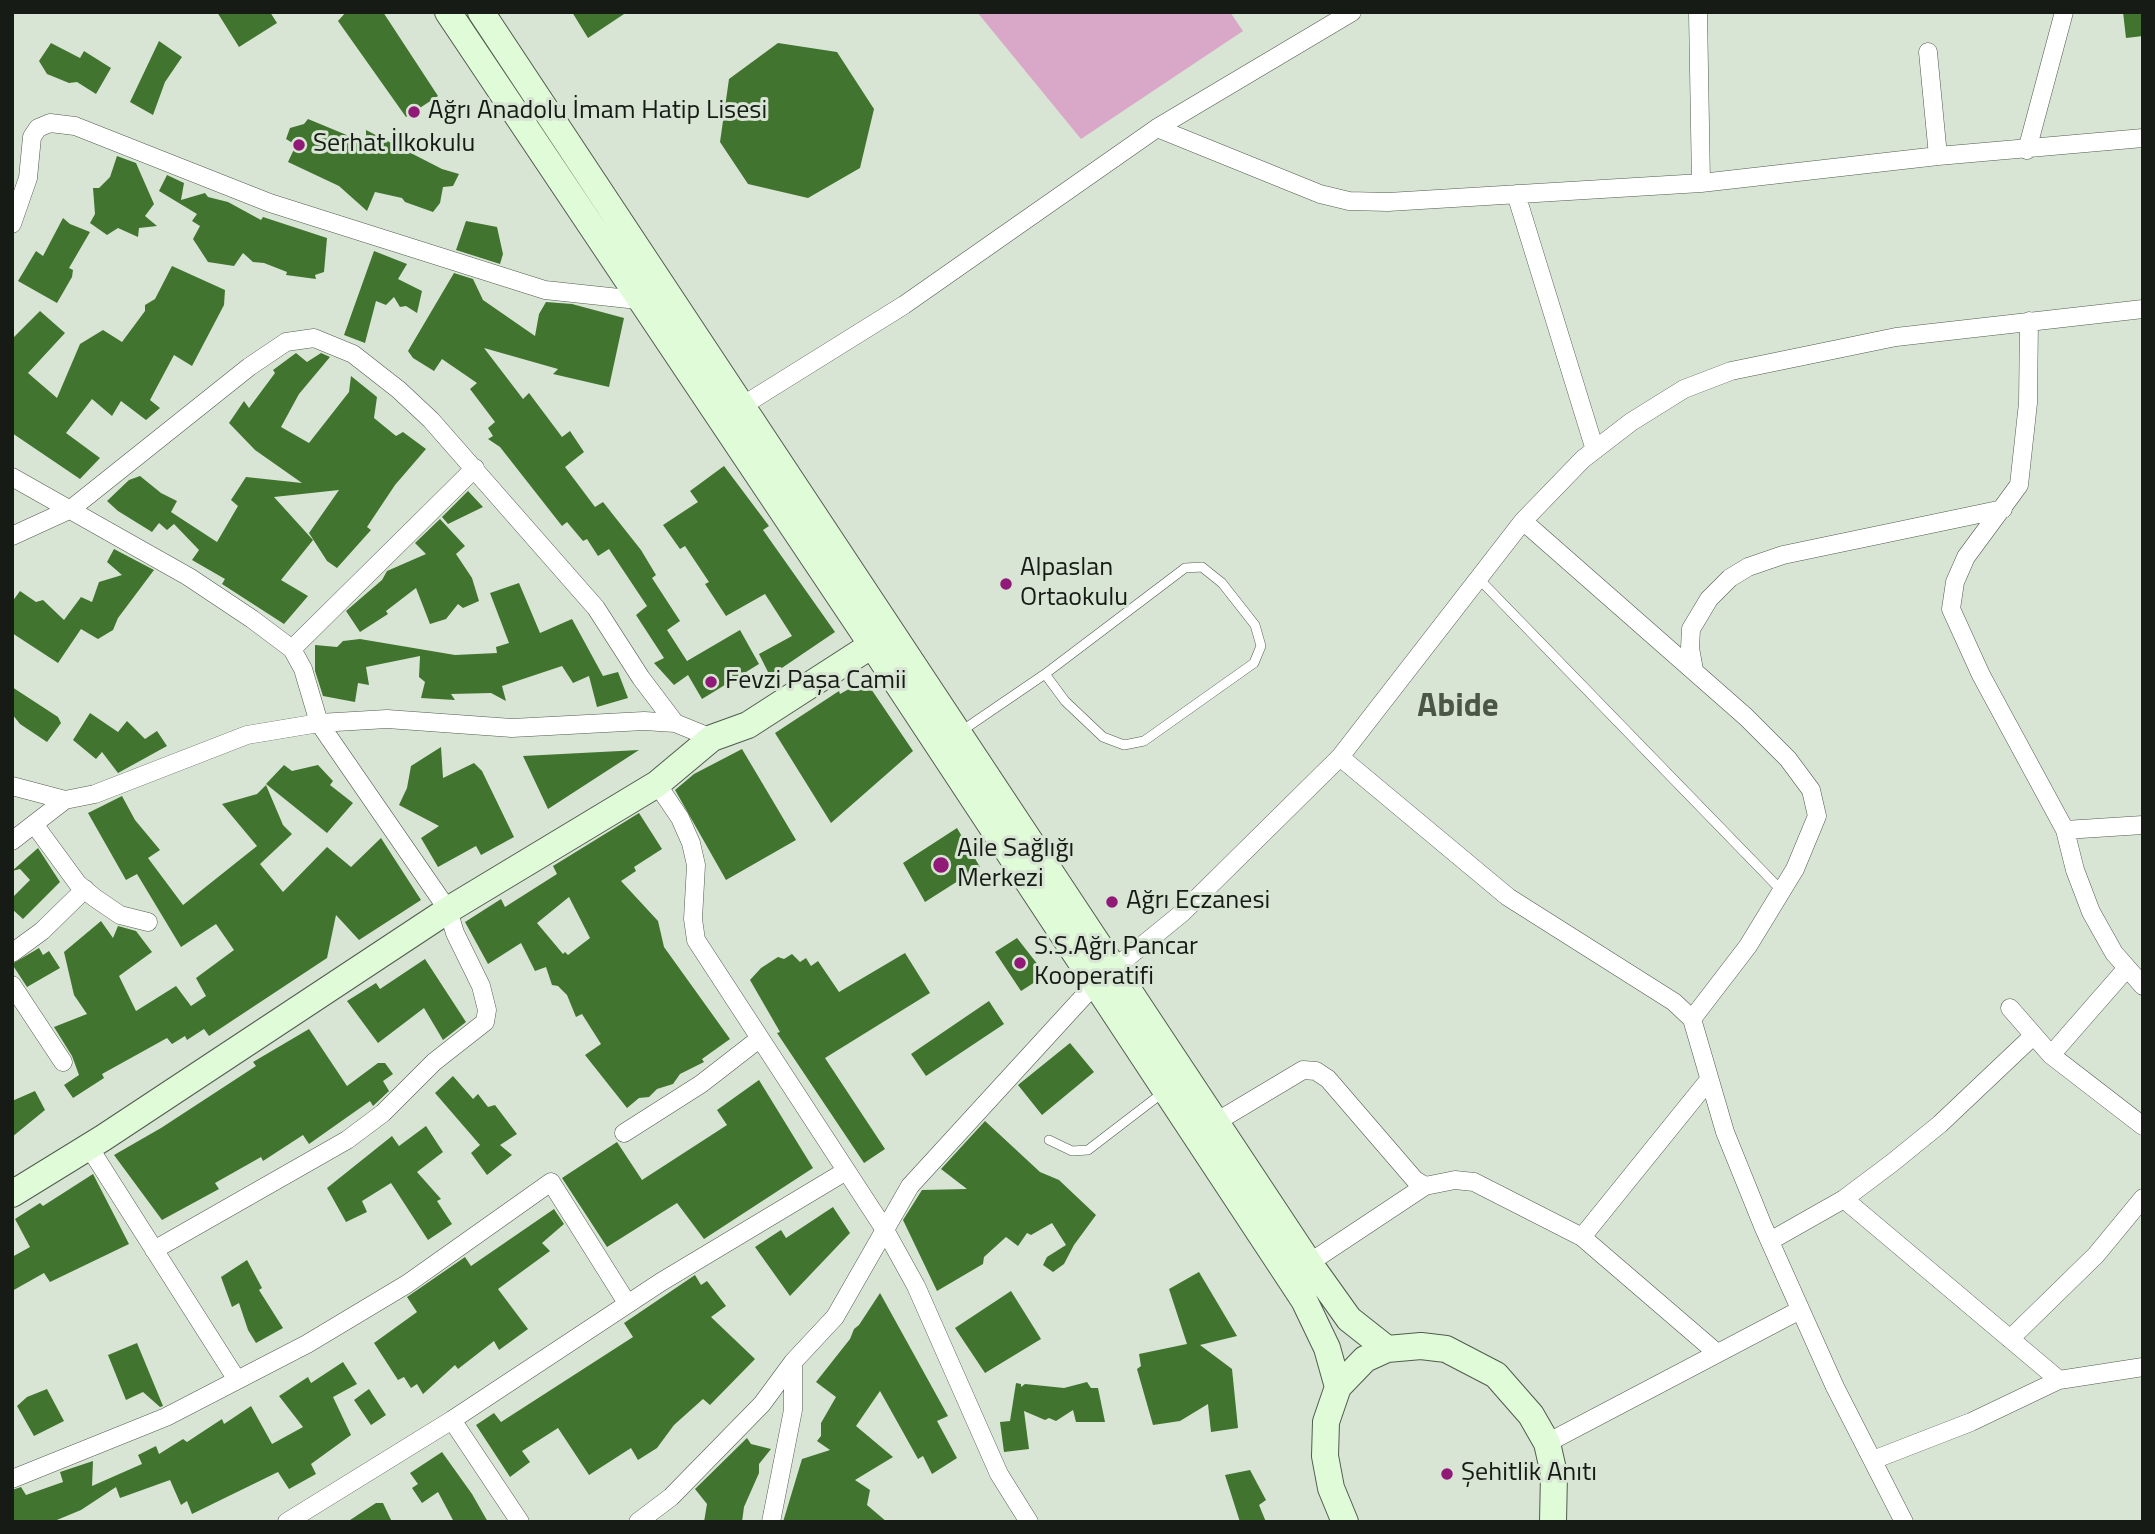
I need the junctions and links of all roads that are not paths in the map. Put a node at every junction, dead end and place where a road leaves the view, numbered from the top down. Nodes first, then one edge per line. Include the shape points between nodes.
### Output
1 (448, 12) edge
2 (481, 12) edge
3 (1352, 12) edge
4 (1698, 12) edge
5 (2064, 12) edge
6 (1928, 52) dead end
7 (1157, 128) junction
8 (2143, 138) edge
9 (2027, 150) junction
10 (1938, 156) junction
11 (1701, 183) junction
12 (1516, 194) junction
13 (12, 224) edge
14 (661, 286) junction
15 (638, 300) junction
16 (2143, 309) edge
17 (2029, 321) junction
18 (743, 406) junction
19 (1595, 450) junction
20 (475, 468) junction
21 (12, 477) edge
22 (71, 509) junction
23 (2003, 509) junction
24 (1523, 521) junction
25 (12, 536) edge
26 (1479, 579) junction
27 (872, 645) junction
28 (292, 649) junction
29 (1694, 670) junction
30 (1045, 674) junction
31 (319, 723) junction
32 (675, 723) junction
33 (958, 733) junction
34 (712, 737) junction
35 (1340, 757) junction
36 (657, 784) junction
37 (12, 786) edge
38 (65, 800) junction
39 (34, 824) junction
40 (2143, 825) edge
41 (2065, 830) junction
42 (12, 841) edge
43 (85, 889) junction
44 (1782, 891) junction
45 (449, 910) junction
46 (148, 922) dead end
47 (12, 953) edge
48 (2127, 968) junction
49 (1105, 976) junction
50 (12, 985) edge
51 (2143, 986) edge
52 (2010, 1009) dead end
53 (1692, 1019) junction
54 (2033, 1036) junction
55 (759, 1039) junction
56 (2051, 1055) junction
57 (64, 1062) dead end
58 (1709, 1081) junction
59 (1166, 1090) junction
60 (1216, 1122) junction
61 (2143, 1126) edge
62 (624, 1133) dead end
63 (1049, 1140) dead end
64 (89, 1147) junction
65 (846, 1171) junction
66 (1425, 1186) junction
67 (12, 1194) edge
68 (2143, 1198) edge
69 (1844, 1199) junction
70 (885, 1230) junction
71 (1583, 1237) junction
72 (1770, 1241) junction
73 (154, 1250) junction
74 (1309, 1263) junction
75 (627, 1303) junction
76 (1800, 1310) junction
77 (2010, 1339) junction
78 (1387, 1349) junction
79 (1717, 1353) junction
80 (793, 1362) junction
81 (2143, 1367) edge
82 (237, 1380) junction
83 (2059, 1380) junction
84 (1338, 1387) junction
85 (452, 1420) junction
86 (1547, 1443) junction
87 (1873, 1460) junction
88 (12, 1479) edge
89 (287, 1522) edge
90 (520, 1522) edge
91 (638, 1522) edge
92 (771, 1522) edge
93 (1029, 1522) edge
94 (1345, 1522) edge
95 (1553, 1522) edge
96 (1904, 1522) edge

1 - 15 main road
2 - 14 main road
3 - 7 street
4 - 11 street
5 - 9 street
6 - 10 street
7 - 12 street via 1301,187 1349,201
7 - 18 street via 904,305
8 - 9 street
9 - 10 street
10 - 11 street
11 - 12 street
12 - 19 street
13 - 15 street via 28,178 32,137 50,123 75,127 270,202 545,290
14 - 15 street
14 - 18 main road
15 - 27 main road
16 - 17 street
17 - 19 street via 1896,337 1731,371 1685,389
17 - 23 street via 2028,404 2019,485
18 - 33 main road
19 - 24 street
20 - 22 street via 399,390 353,354 314,338 286,342 249,367
20 - 28 street
20 - 32 street via 596,608
21 - 22 street
22 - 25 street
22 - 28 street via 189,578
23 - 29 street via 1783,555 1748,567 1709,599 1691,629
23 - 41 street via 1966,557 1951,608 1981,675
24 - 26 street
24 - 29 street
26 - 35 street
26 - 44 lane
27 - 34 main road via 748,725
27 - 49 main road
28 - 31 street
29 - 44 street via 1788,758 1811,790 1817,816
30 - 30 lane via 1185,568 1202,567 1222,583 1255,625 1261,646 1254,663 1144,741 1124,746 1103,737 1065,701
30 - 33 lane
31 - 32 street via 387,719 512,728
31 - 38 street via 247,735 95,794
31 - 45 street
32 - 34 street
33 - 49 main road
34 - 36 main road
35 - 49 street via 1182,913
35 - 53 street via 1508,897 1674,1002
36 - 45 main road
36 - 55 street via 691,843 696,865 696,940
37 - 38 street
38 - 39 street
39 - 42 street
39 - 43 street
40 - 41 street
41 - 48 street via 2091,912
43 - 46 street via 120,915
43 - 47 street
44 - 53 street via 1748,946
45 - 64 main road
45 - 73 street via 481,986 485,1022 442,1054 383,1113 348,1140
48 - 51 street
48 - 56 street
49 - 59 main road
49 - 60 main road
49 - 70 street via 911,1185
50 - 57 street
52 - 54 street
53 - 58 street
54 - 56 street
54 - 69 street via 1940,1124
55 - 62 street via 701,1084
55 - 65 street
56 - 61 street
58 - 71 street
58 - 72 street
59 - 63 lane via 1088,1150 1072,1152
59 - 84 main road via 1304,1300 1322,1336
60 - 66 street via 1303,1070 1316,1071 1328,1079 1402,1168
60 - 74 main road
64 - 67 main road
64 - 73 street
65 - 70 street
65 - 75 street
66 - 71 street via 1455,1180 1474,1182
66 - 74 street
68 - 77 street via 2096,1255
69 - 72 street
69 - 77 street
70 - 80 street via 835,1317
70 - 93 street via 916,1286 999,1474
71 - 79 street
72 - 76 street
73 - 82 street
74 - 78 main road via 1349,1320
75 - 82 street via 551,1182 407,1284
75 - 85 street
76 - 79 street
76 - 87 street
77 - 83 street
78 - 84 main road via 1365,1359
78 - 86 main road via 1446,1349 1496,1375 1531,1415
79 - 86 street
80 - 91 street via 762,1404 671,1497
80 - 92 street via 793,1410
81 - 83 street
82 - 88 street via 166,1417
83 - 87 street via 1971,1422
84 - 94 main road via 1326,1422 1325,1456 1331,1488
85 - 89 street
85 - 90 street
86 - 95 main road via 1554,1474
87 - 96 street

